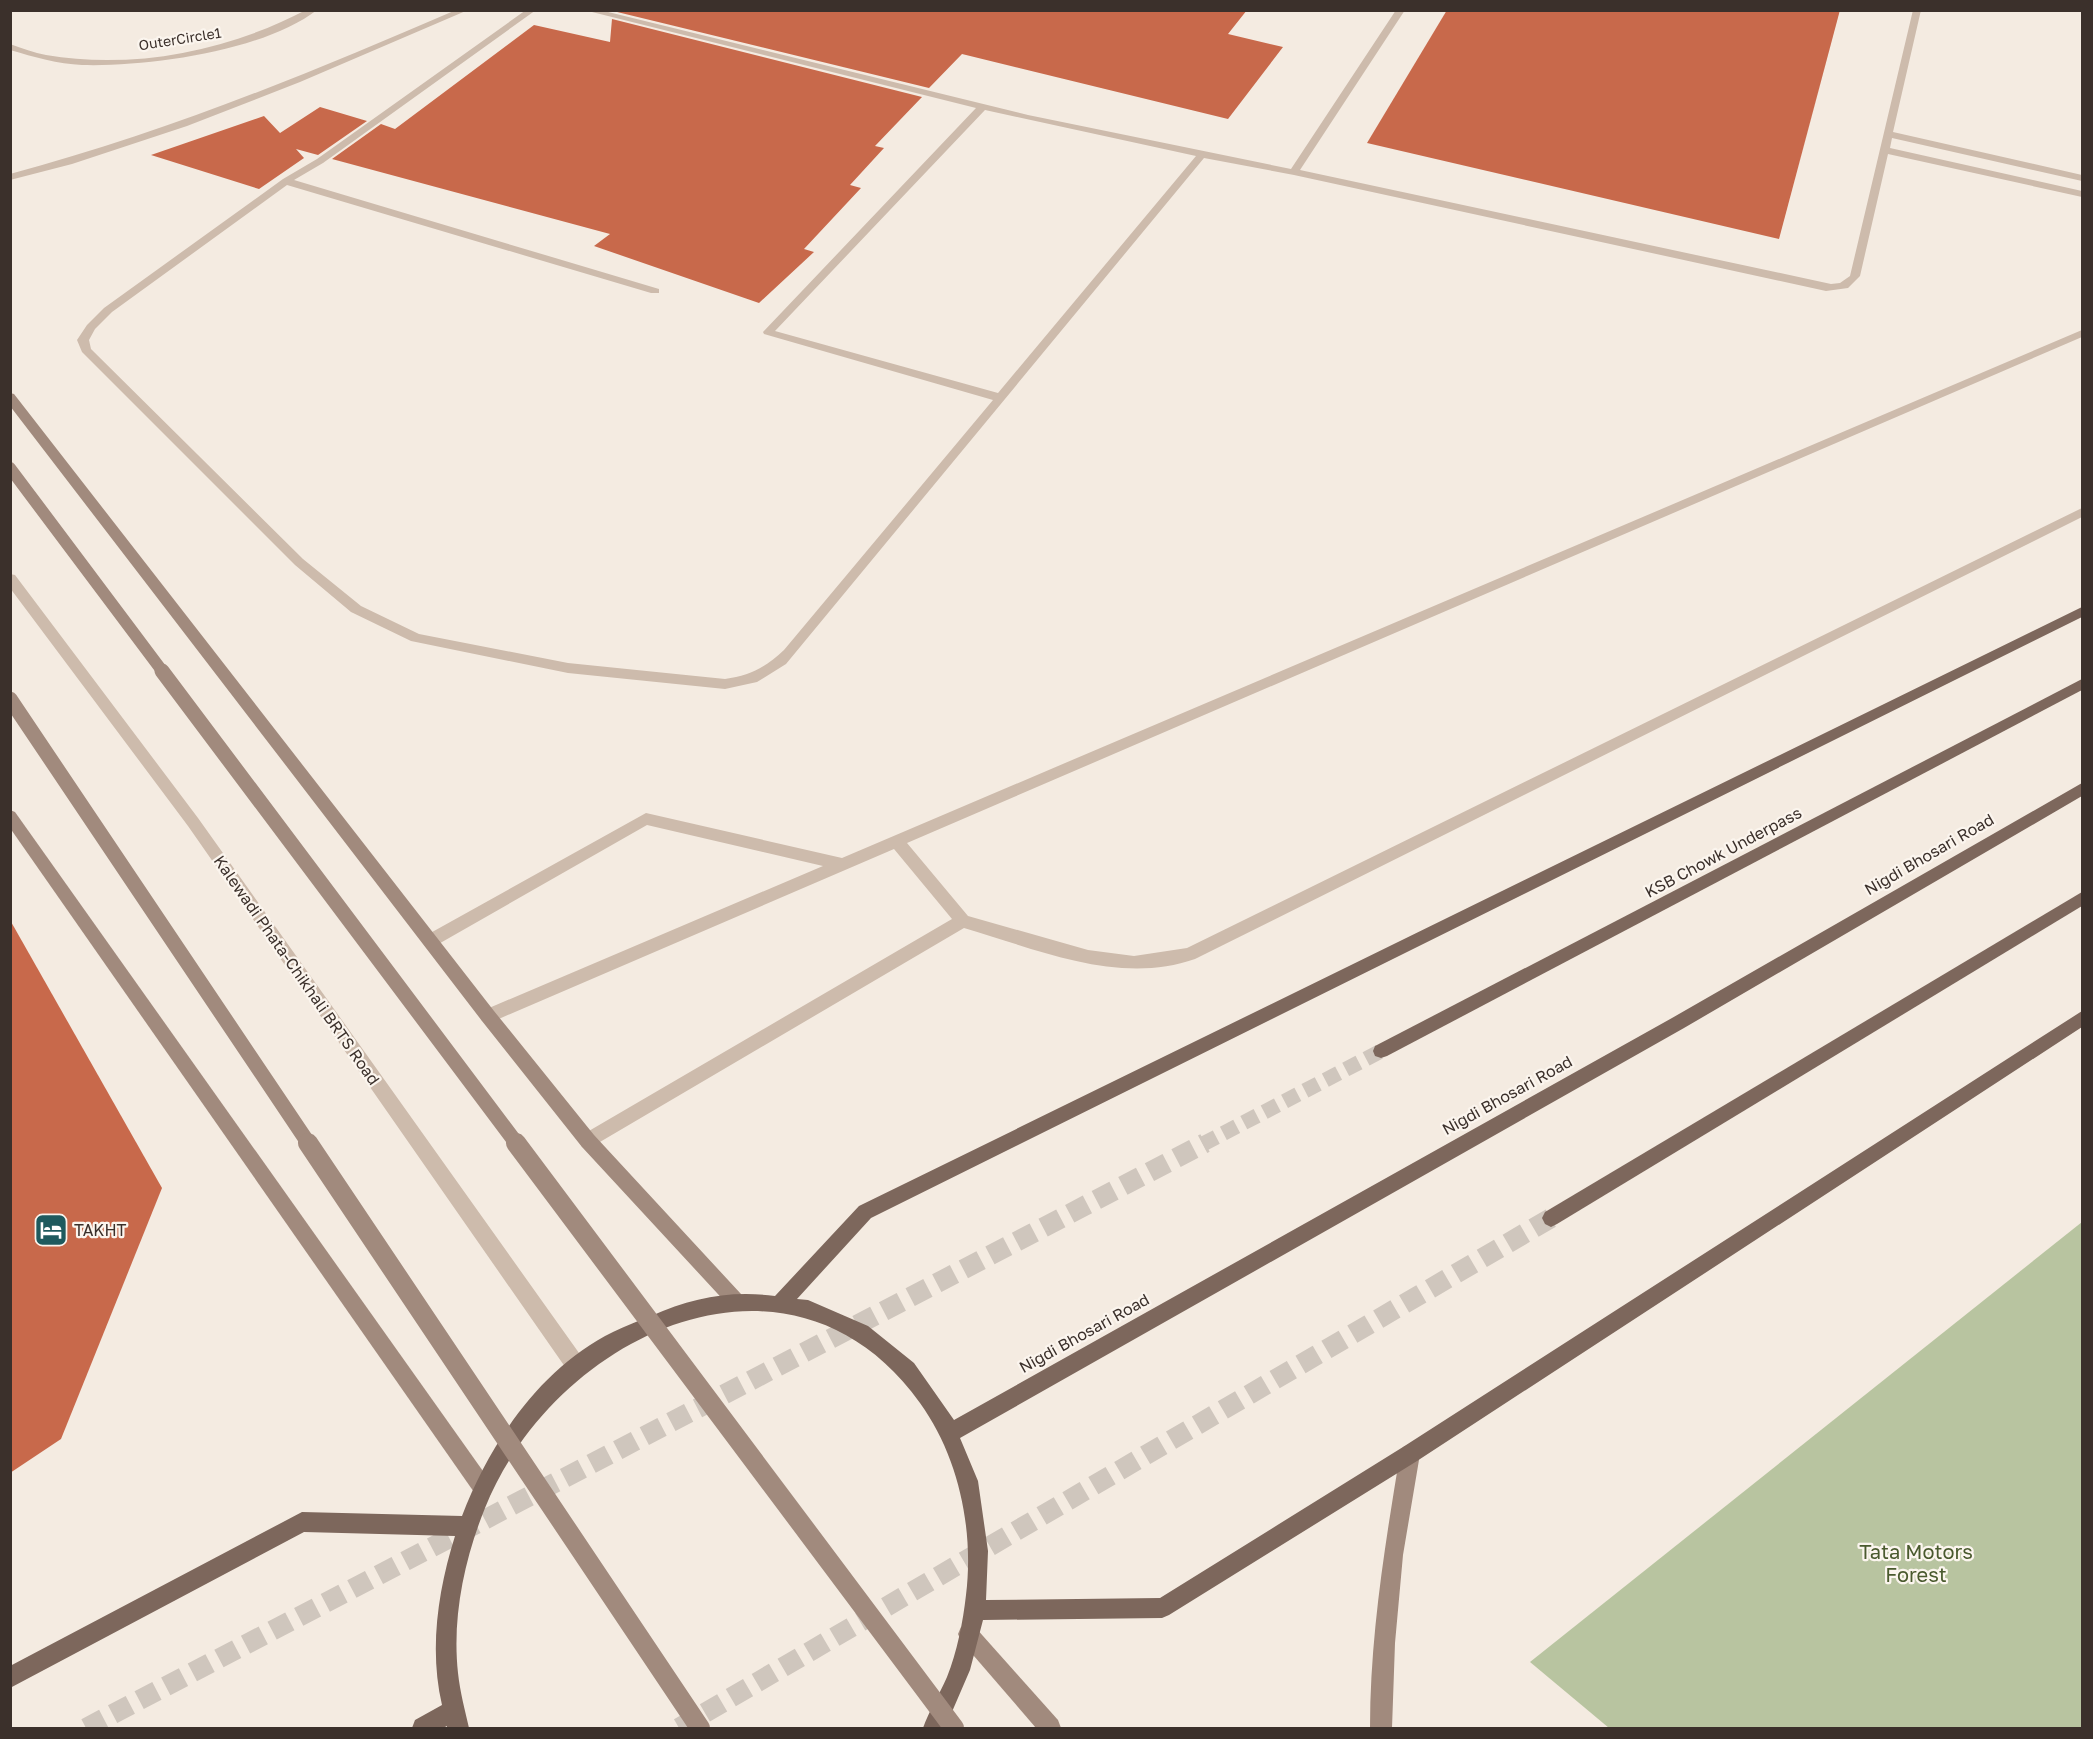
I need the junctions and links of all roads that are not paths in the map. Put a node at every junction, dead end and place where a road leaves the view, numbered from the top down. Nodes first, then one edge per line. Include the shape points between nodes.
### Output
1 (313, 10) edge
2 (464, 10) edge
3 (532, 10) edge
4 (588, 10) edge
5 (1401, 10) edge
6 (1917, 10) edge
7 (10, 47) edge
8 (983, 107) junction
9 (1888, 134) junction
10 (1885, 150) junction
11 (1202, 155) junction
12 (1294, 172) junction
13 (10, 177) edge
14 (2082, 178) edge
15 (286, 181) junction
16 (2082, 194) edge
17 (655, 291) dead end
18 (2082, 333) edge
19 (10, 397) edge
20 (1001, 398) junction
21 (10, 468) edge
22 (2082, 512) edge
23 (10, 578) edge
24 (2082, 612) edge
25 (2082, 684) edge
26 (10, 699) edge
27 (2082, 789) edge
28 (10, 816) edge
29 (896, 841) junction
30 (843, 864) junction
31 (2082, 898) edge
32 (963, 921) junction
33 (430, 940) junction
34 (488, 1016) junction
35 (2082, 1018) edge
36 (1381, 1051) tunnel mouth
37 (588, 1141) junction
38 (1551, 1218) tunnel mouth
39 (735, 1300) junction
40 (781, 1303) junction
41 (577, 1367) junction
42 (950, 1433) junction
43 (1410, 1454) junction
44 (483, 1488) junction
45 (466, 1527) junction
46 (974, 1610) junction
47 (968, 1634) junction
48 (10, 1678) edge
49 (456, 1720) edge
50 (423, 1728) edge
51 (700, 1728) edge
52 (934, 1728) edge
53 (954, 1728) edge
54 (1050, 1728) edge
55 (1381, 1728) edge

1 - 7 lane, OuterCircle1 via 298,20 235,43 162,58 91,62 29,55
2 - 13 lane via 251,100 74,162
3 - 15 lane
4 - 8 lane
5 - 12 lane
6 - 9 lane
8 - 11 lane
8 - 20 lane via 768,332
9 - 10 lane
9 - 14 lane
10 - 12 lane via 1855,276 1850,284 1839,289
10 - 16 lane
11 - 12 lane
11 - 20 lane
15 - 17 lane
15 - 20 lane via 108,310 83,340 86,350 306,568 356,609 416,638 568,668 725,684 748,681 769,672 789,654
18 - 29 lane
19 - 33 main road
21 - 53 main road, bridge
22 - 32 lane via 1189,954 1134,963 1088,957
23 - 41 lane, Kalewadi Phata-Chikhali BRTS Road via 192,822
24 - 40 main road via 866,1212
25 - 36 main road, KSB Chowk Underpass
26 - 51 main road, bridge
27 - 42 main road, Nigdi Bhosari Road via 1678,1023
28 - 44 main road
29 - 30 lane
29 - 32 lane
30 - 33 lane via 646,819
30 - 34 lane
31 - 38 main road
32 - 37 lane
33 - 34 main road
34 - 37 main road
35 - 43 main road
37 - 39 main road
39 - 40 main road
39 - 41 main road via 689,1308 643,1325
40 - 42 main road via 825,1314 865,1333 902,1362 933,1399
41 - 44 main road via 520,1425
42 - 46 main road via 971,1495 978,1551
43 - 46 main road via 1161,1608
43 - 55 main road via 1393,1555
44 - 45 main road
45 - 48 main road via 302,1522
45 - 49 main road via 451,1583 446,1642
46 - 47 main road
47 - 52 main road via 959,1671
47 - 54 main road
49 - 50 main road

